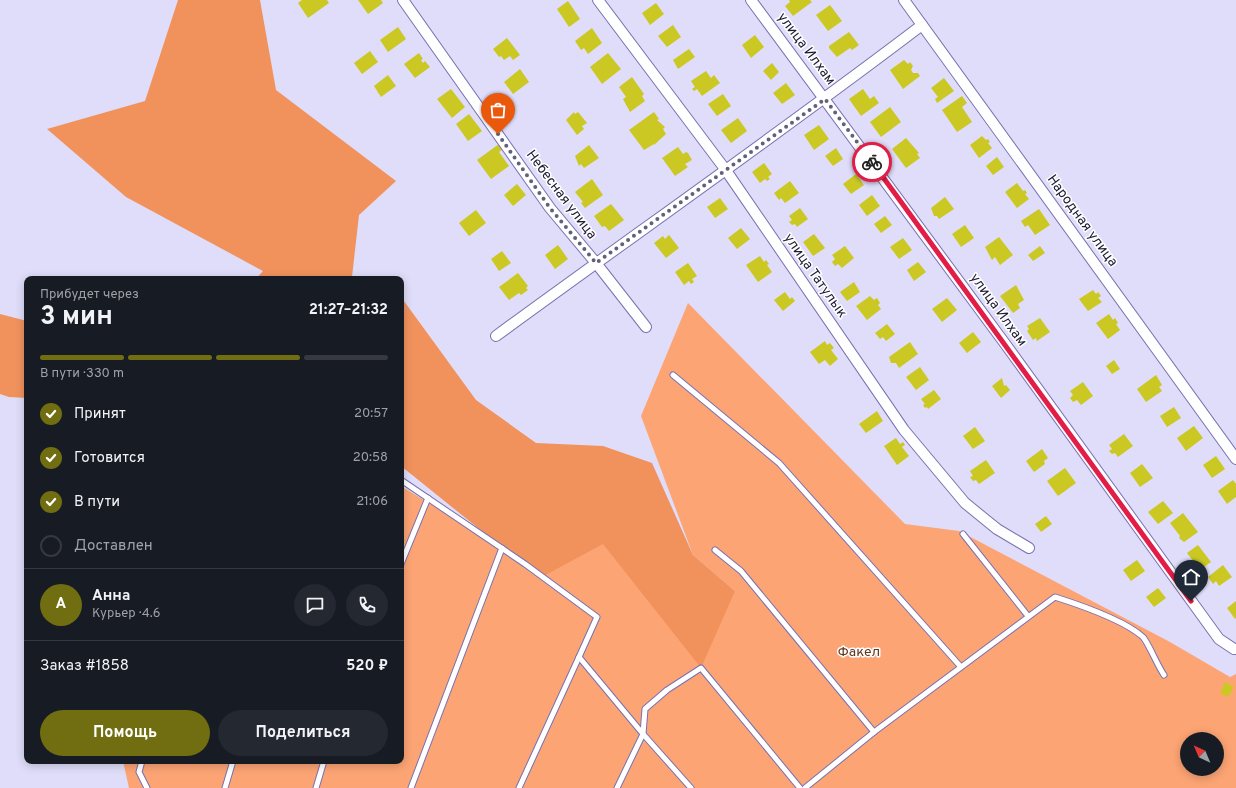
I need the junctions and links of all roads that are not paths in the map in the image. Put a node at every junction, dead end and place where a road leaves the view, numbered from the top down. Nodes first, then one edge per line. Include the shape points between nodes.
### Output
1 (403, 0) edge
2 (598, 0) edge
3 (751, 0) edge
4 (904, 0) edge
5 (922, 25) junction
6 (825, 99) junction
7 (725, 169) junction
8 (596, 263) junction
9 (646, 327) dead end
10 (496, 336) dead end
11 (673, 376) dead end
12 (1236, 459) edge
13 (404, 482) edge
14 (428, 498) junction
15 (963, 534) dead end
16 (502, 548) junction
17 (1029, 548) dead end
18 (715, 550) dead end
19 (404, 557) edge
20 (1028, 616) junction
21 (1236, 649) edge
22 (579, 657) junction
23 (961, 667) junction
24 (1164, 675) dead end
25 (874, 732) junction
26 (643, 734) junction
27 (141, 764) edge
28 (232, 764) edge
29 (323, 764) edge
30 (146, 788) edge
31 (225, 788) edge
32 (316, 788) edge
33 (411, 788) edge
34 (519, 788) edge
35 (617, 788) edge
36 (691, 788) edge
37 (800, 788) edge
38 (805, 788) edge

1 - 8 street, Небесная улица via 550,208
2 - 7 street, улица Татулык
3 - 6 street, улица Илхам
4 - 5 street, Народная улица
5 - 6 street
5 - 12 street, Народная улица
6 - 7 street
6 - 21 street, улица Илхам via 1219,639
7 - 8 street
7 - 17 street, улица Татулык via 904,430 965,503 997,529
8 - 9 street, Небесная улица
8 - 10 street
11 - 23 lane via 779,463
13 - 14 lane
14 - 16 lane
14 - 19 lane
15 - 20 lane
16 - 22 lane via 597,617
16 - 33 lane
18 - 25 lane via 741,570
20 - 23 lane
20 - 24 lane via 1055,596 1081,605 1144,638
22 - 26 lane
22 - 34 lane
23 - 25 lane
25 - 38 lane
26 - 35 lane
26 - 36 lane
26 - 37 lane via 645,710 667,690 701,668
27 - 30 lane via 139,772
28 - 31 lane
29 - 32 lane

